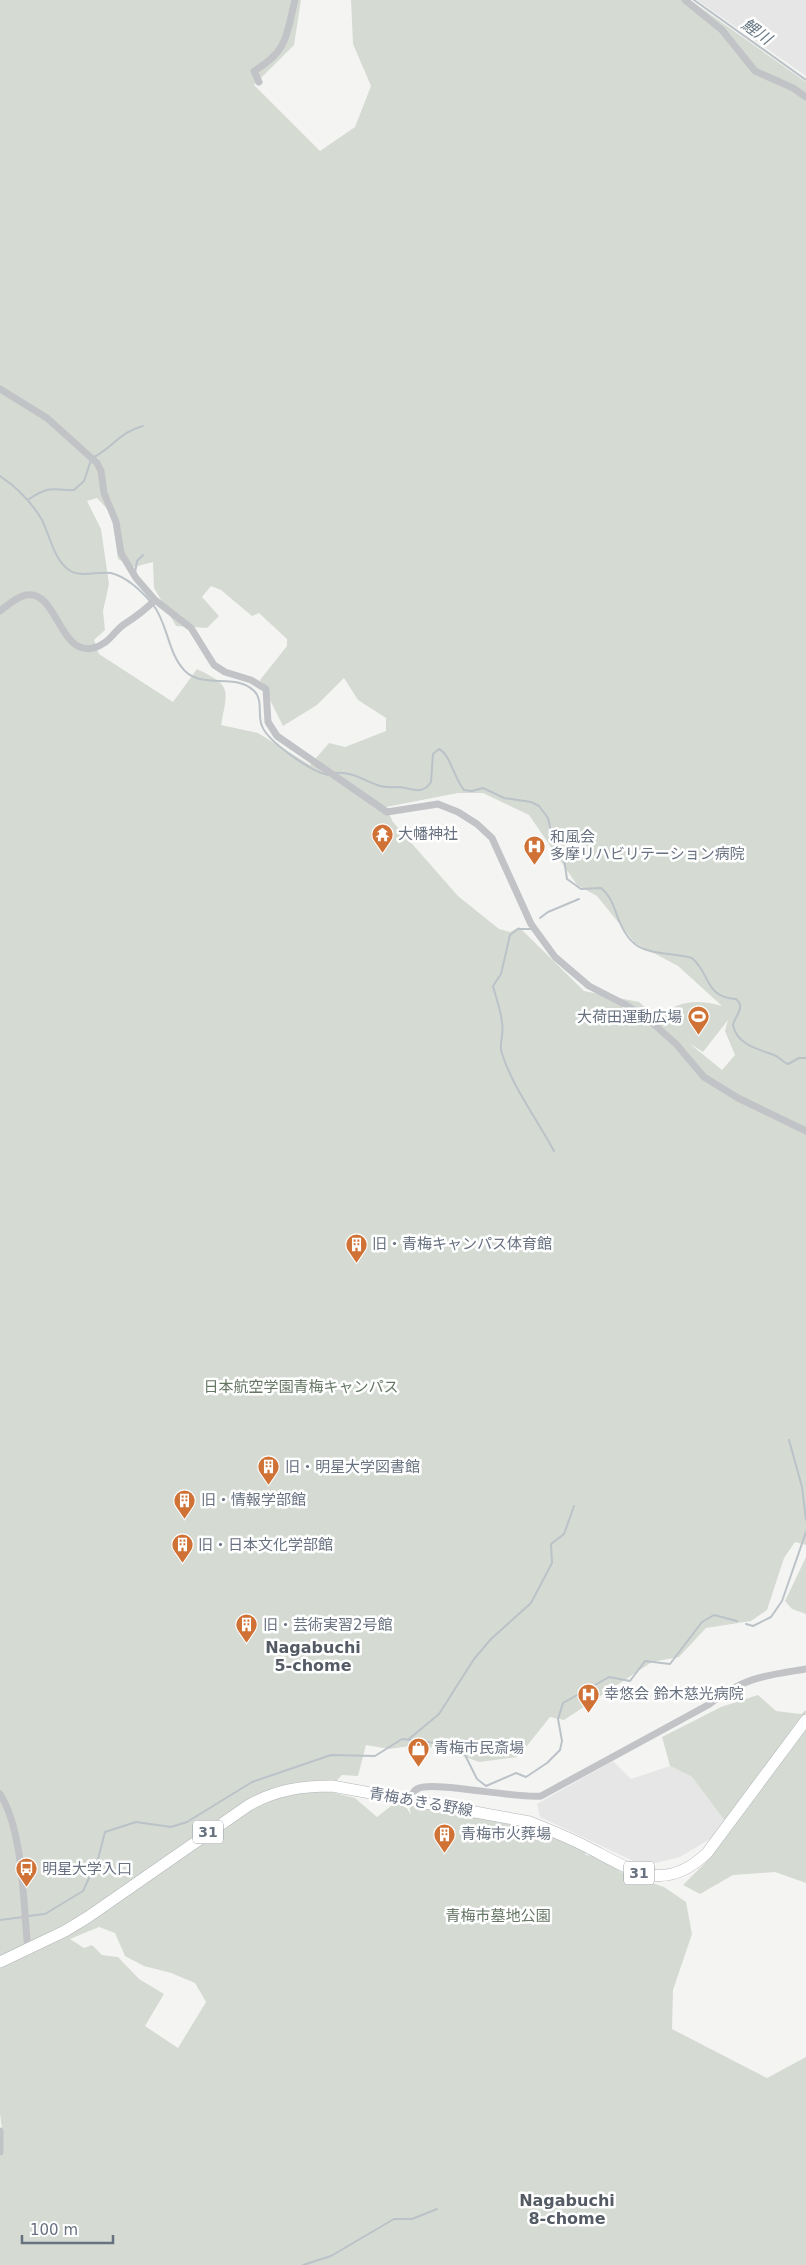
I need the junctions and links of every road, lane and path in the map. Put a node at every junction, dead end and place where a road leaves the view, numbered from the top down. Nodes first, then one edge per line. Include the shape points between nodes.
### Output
1 (295, 0) edge
2 (685, 0) edge
3 (259, 82) dead end
4 (806, 97) edge
5 (0, 389) edge
6 (155, 600) junction
7 (0, 611) edge
8 (806, 1131) edge
9 (806, 1669) edge
10 (806, 1720) edge
11 (0, 1794) edge
12 (411, 1799) junction
13 (28, 1950) junction
14 (0, 1962) edge
15 (0, 2131) edge
16 (0, 2152) edge

1 - 3 street via 283,45 270,61 254,71
2 - 4 street via 722,30 755,71
5 - 6 street via 47,418 97,463 104,493 116,522 121,553
6 - 7 street via 109,640 88,649 68,638 49,608 37,596 20,597
6 - 8 street via 191,628 214,665 266,689 268,722 272,732 387,812 438,804 477,824 492,838 530,924 555,956 590,986 648,1019 676,1044 704,1077 738,1098
9 - 12 street via 758,1676 742,1683 708,1705 541,1796 521,1797 446,1787 420,1788
10 - 12 main road, 青梅あきる野線 / 31 via 707,1853 685,1870 674,1874 651,1875 624,1868 530,1822
11 - 13 street via 16,1832
12 - 13 main road, 青梅あきる野線 / 31 via 332,1786 309,1786 272,1794 238,1812 88,1917
13 - 14 main road, 青梅あきる野線 / 31
15 - 16 street

